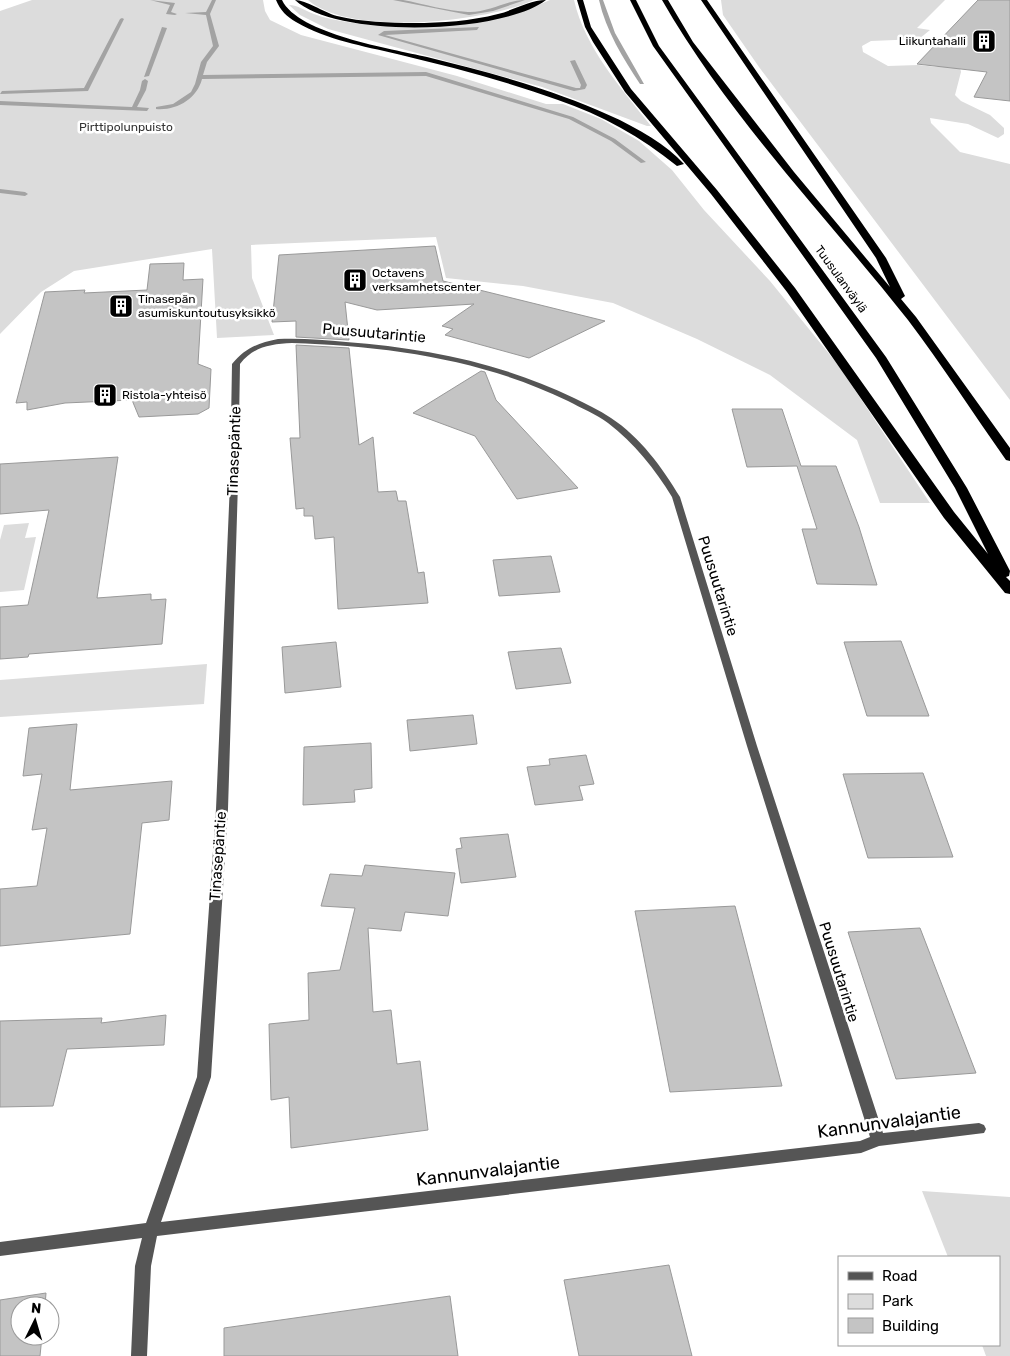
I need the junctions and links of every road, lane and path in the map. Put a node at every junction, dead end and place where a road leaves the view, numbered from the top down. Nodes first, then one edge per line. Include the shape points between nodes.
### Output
1 (279, 0) edge
2 (298, 0) edge
3 (543, 0) edge
4 (580, 0) edge
5 (633, 0) edge
6 (665, 0) edge
7 (704, 0) edge
8 (714, 192) junction
9 (912, 320) junction
10 (247, 350) joint
11 (1010, 457) edge
12 (1010, 585) edge
13 (1010, 590) edge
14 (979, 1128) dead end
15 (878, 1140) junction
16 (152, 1230) junction
17 (0, 1249) edge
18 (139, 1356) edge

1 - 8 highway via 294,18 322,31 508,81 601,113 640,133
2 - 3 highway via 319,12 341,18 414,25 484,19
4 - 8 highway via 588,27 606,60 653,122
5 - 12 highway, Tuusulanväylä via 656,46 881,357 961,488
6 - 9 highway, Tuusulanväylä via 690,43 755,128
7 - 9 highway via 881,258
8 - 13 highway via 791,290 949,515
9 - 11 highway, Tuusulanväylä
10 - 15 street, Puusuutarintie via 285,342 367,345 438,354 480,364 533,382 576,402 608,420 649,456 676,496
10 - 16 street, Tinasepäntie via 236,364 222,809 204,1077
14 - 15 street, Kannunvalajantie
15 - 16 street, Kannunvalajantie via 861,1147
16 - 17 street, Kannunvalajantie
16 - 18 street, Tinasepäntie via 143,1266

